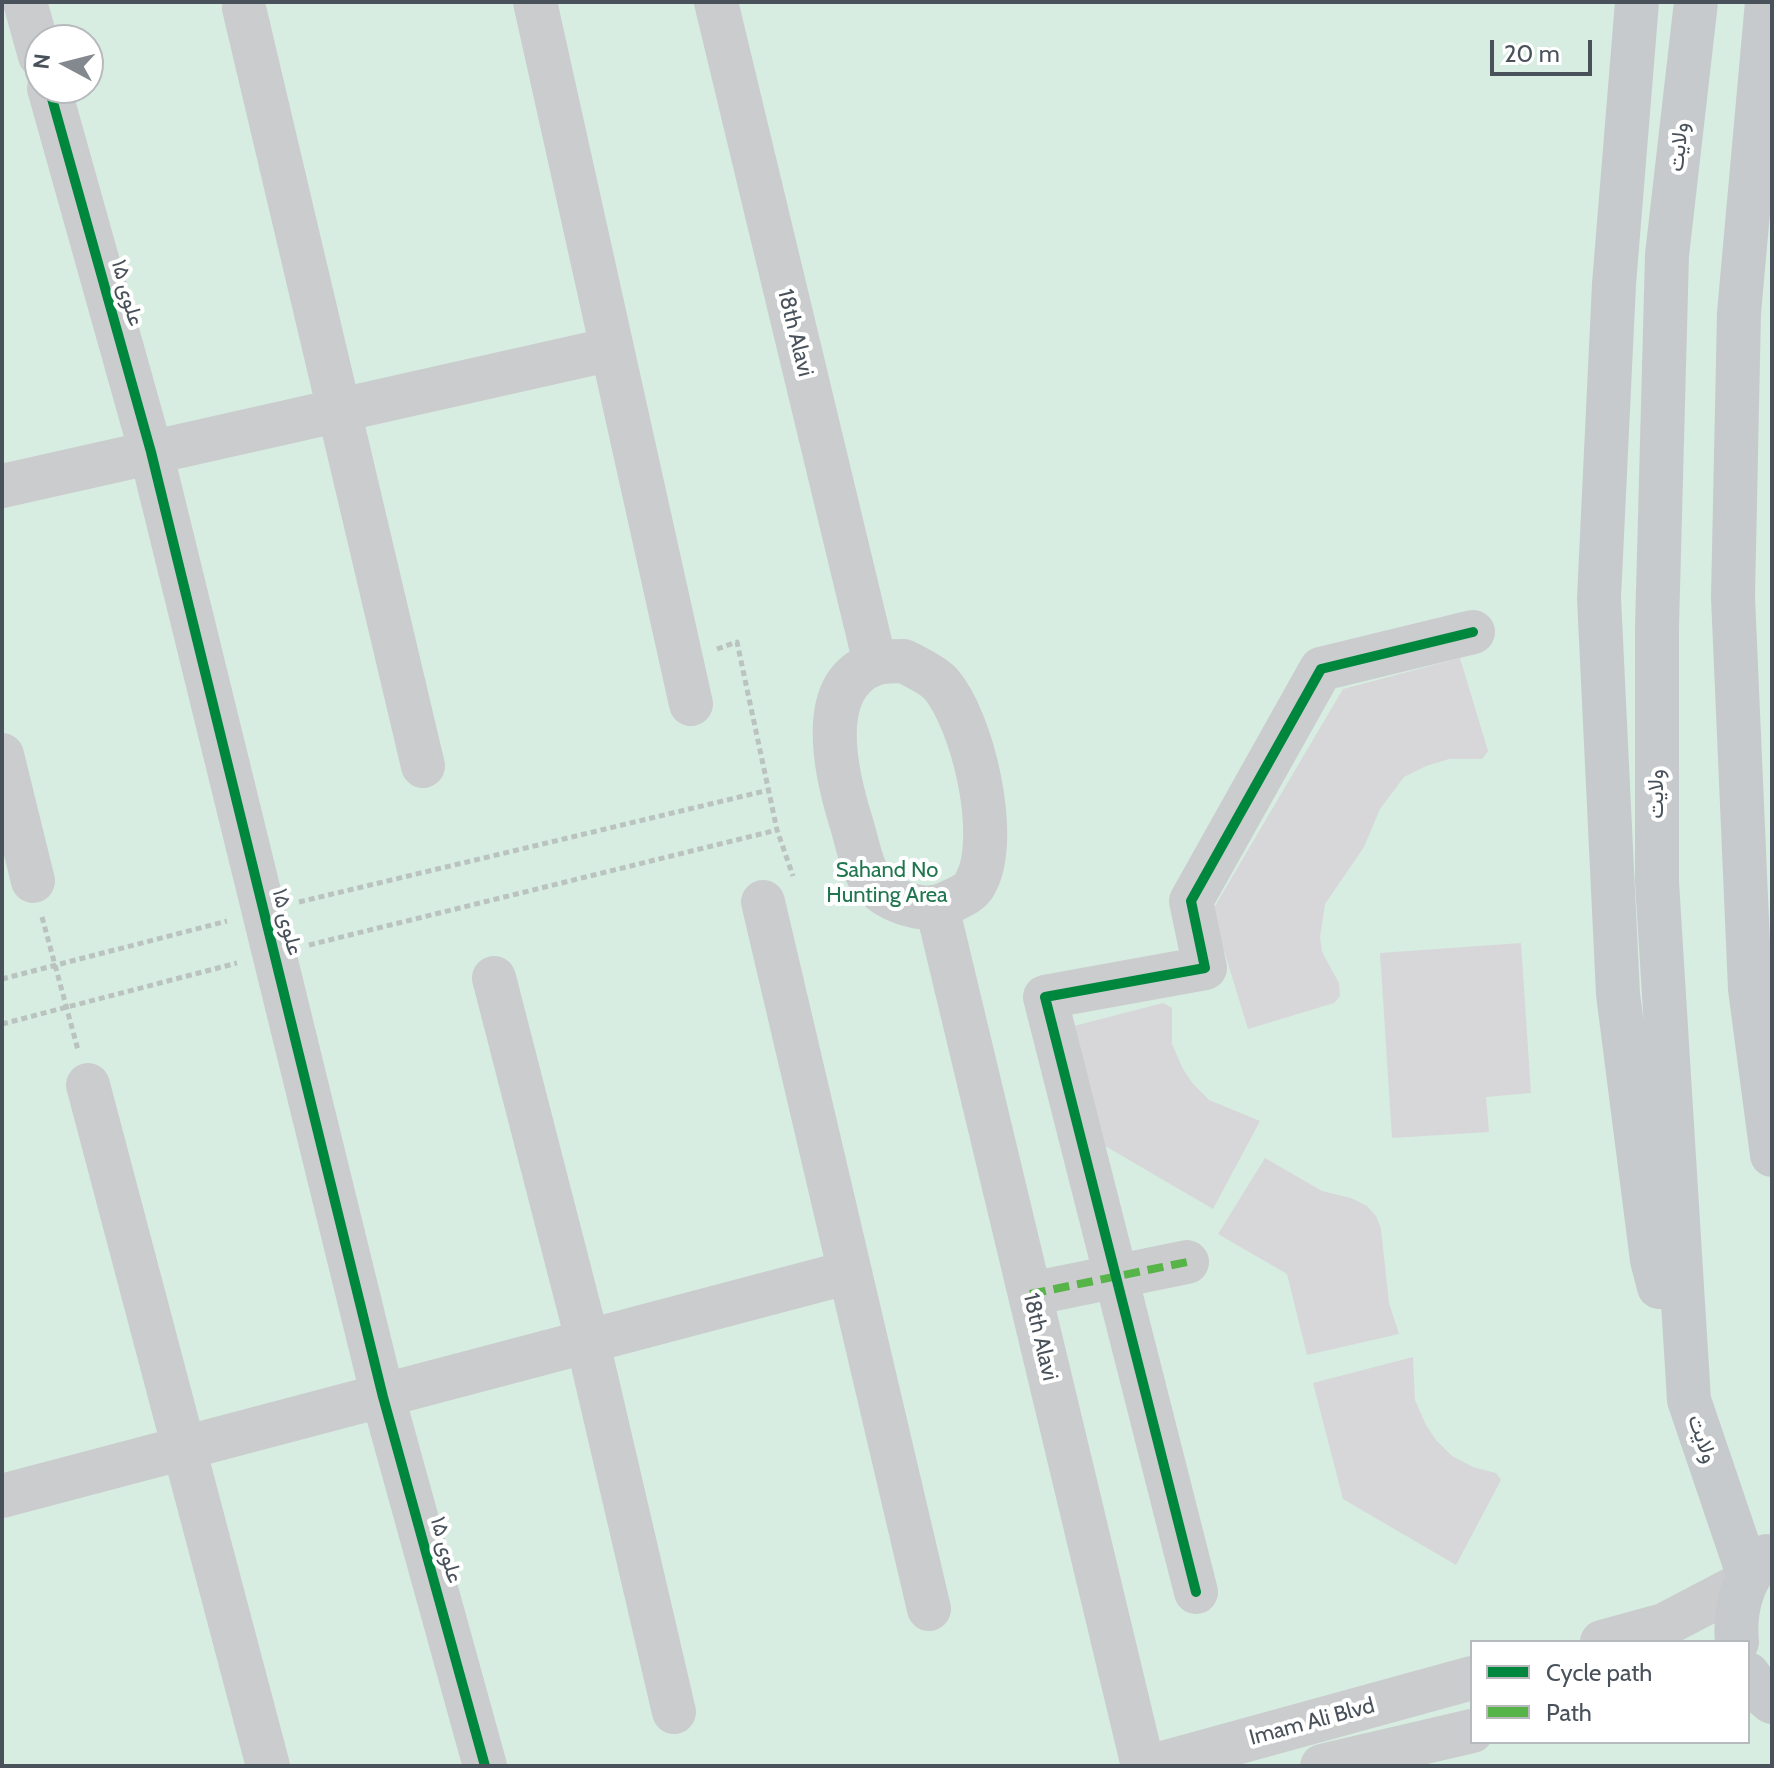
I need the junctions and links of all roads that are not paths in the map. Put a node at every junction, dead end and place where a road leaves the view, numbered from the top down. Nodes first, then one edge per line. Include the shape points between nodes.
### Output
1 (25, 2) edge
2 (535, 2) edge
3 (716, 2) edge
4 (1637, 2) edge
5 (1696, 2) edge
6 (1767, 2) edge
7 (244, 8) dead end
8 (31, 24) edge
9 (53, 104) edge
10 (612, 349) junction
11 (338, 411) junction
12 (151, 452) junction
13 (2, 486) edge
14 (1473, 632) dead end
15 (875, 663) junction
16 (691, 704) dead end
17 (2, 755) edge
18 (423, 766) dead end
19 (33, 881) road end
20 (780, 893) road end
21 (937, 907) junction
22 (494, 978) dead end
23 (88, 1085) road end
24 (1772, 1155) edge
25 (1187, 1262) dead end
26 (850, 1272) junction
27 (1116, 1277) junction
28 (1030, 1294) junction
29 (588, 1343) junction
30 (383, 1397) junction
31 (1689, 1400) junction
32 (184, 1449) junction
33 (2, 1496) edge
34 (1756, 1570) edge
35 (1196, 1592) dead end
36 (929, 1609) dead end
37 (1609, 1640) edge
38 (1737, 1640) edge
39 (1470, 1679) edge
40 (674, 1712) dead end
41 (1470, 1731) edge
42 (268, 1766) edge
43 (485, 1766) edge
44 (1143, 1766) edge
45 (1152, 1766) edge
46 (1322, 1766) edge

1 - 8 street
2 - 10 street
3 - 15 street, 18th Alavi
4 - 31 main road via 1614,284 1599,598 1618,994 1652,1260
5 - 31 main road, ولایت via 1667,255 1657,627 1657,882
6 - 24 main road via 1739,313 1733,597 1750,989
7 - 11 street
9 - 12 street, علوی ۱۵
10 - 11 street
10 - 16 street
11 - 12 street
11 - 18 street
12 - 13 street
12 - 30 street, علوی ۱۵
14 - 27 street via 1321,669 1191,901 1205,968 1045,997
15 - 21 street via 855,674 838,703 833,747 841,790 870,880 902,904
15 - 21 street via 904,661 939,682 962,718 978,769 985,856 975,887
17 - 19 street
20 - 26 street
21 - 28 street, 18th Alavi
22 - 29 street
23 - 32 street
25 - 27 street
26 - 29 street
26 - 36 street
27 - 28 street
27 - 35 street
28 - 44 street, 18th Alavi
29 - 30 street
29 - 40 street
30 - 32 street
30 - 43 street, علوی ۱۵
31 - 34 main road, ولایت
32 - 33 street
32 - 42 street
34 - 37 street via 1664,1625
34 - 38 main road via 1737,1610
39 - 45 street, Imam Ali Blvd
41 - 46 street, Imam Ali Blvd

